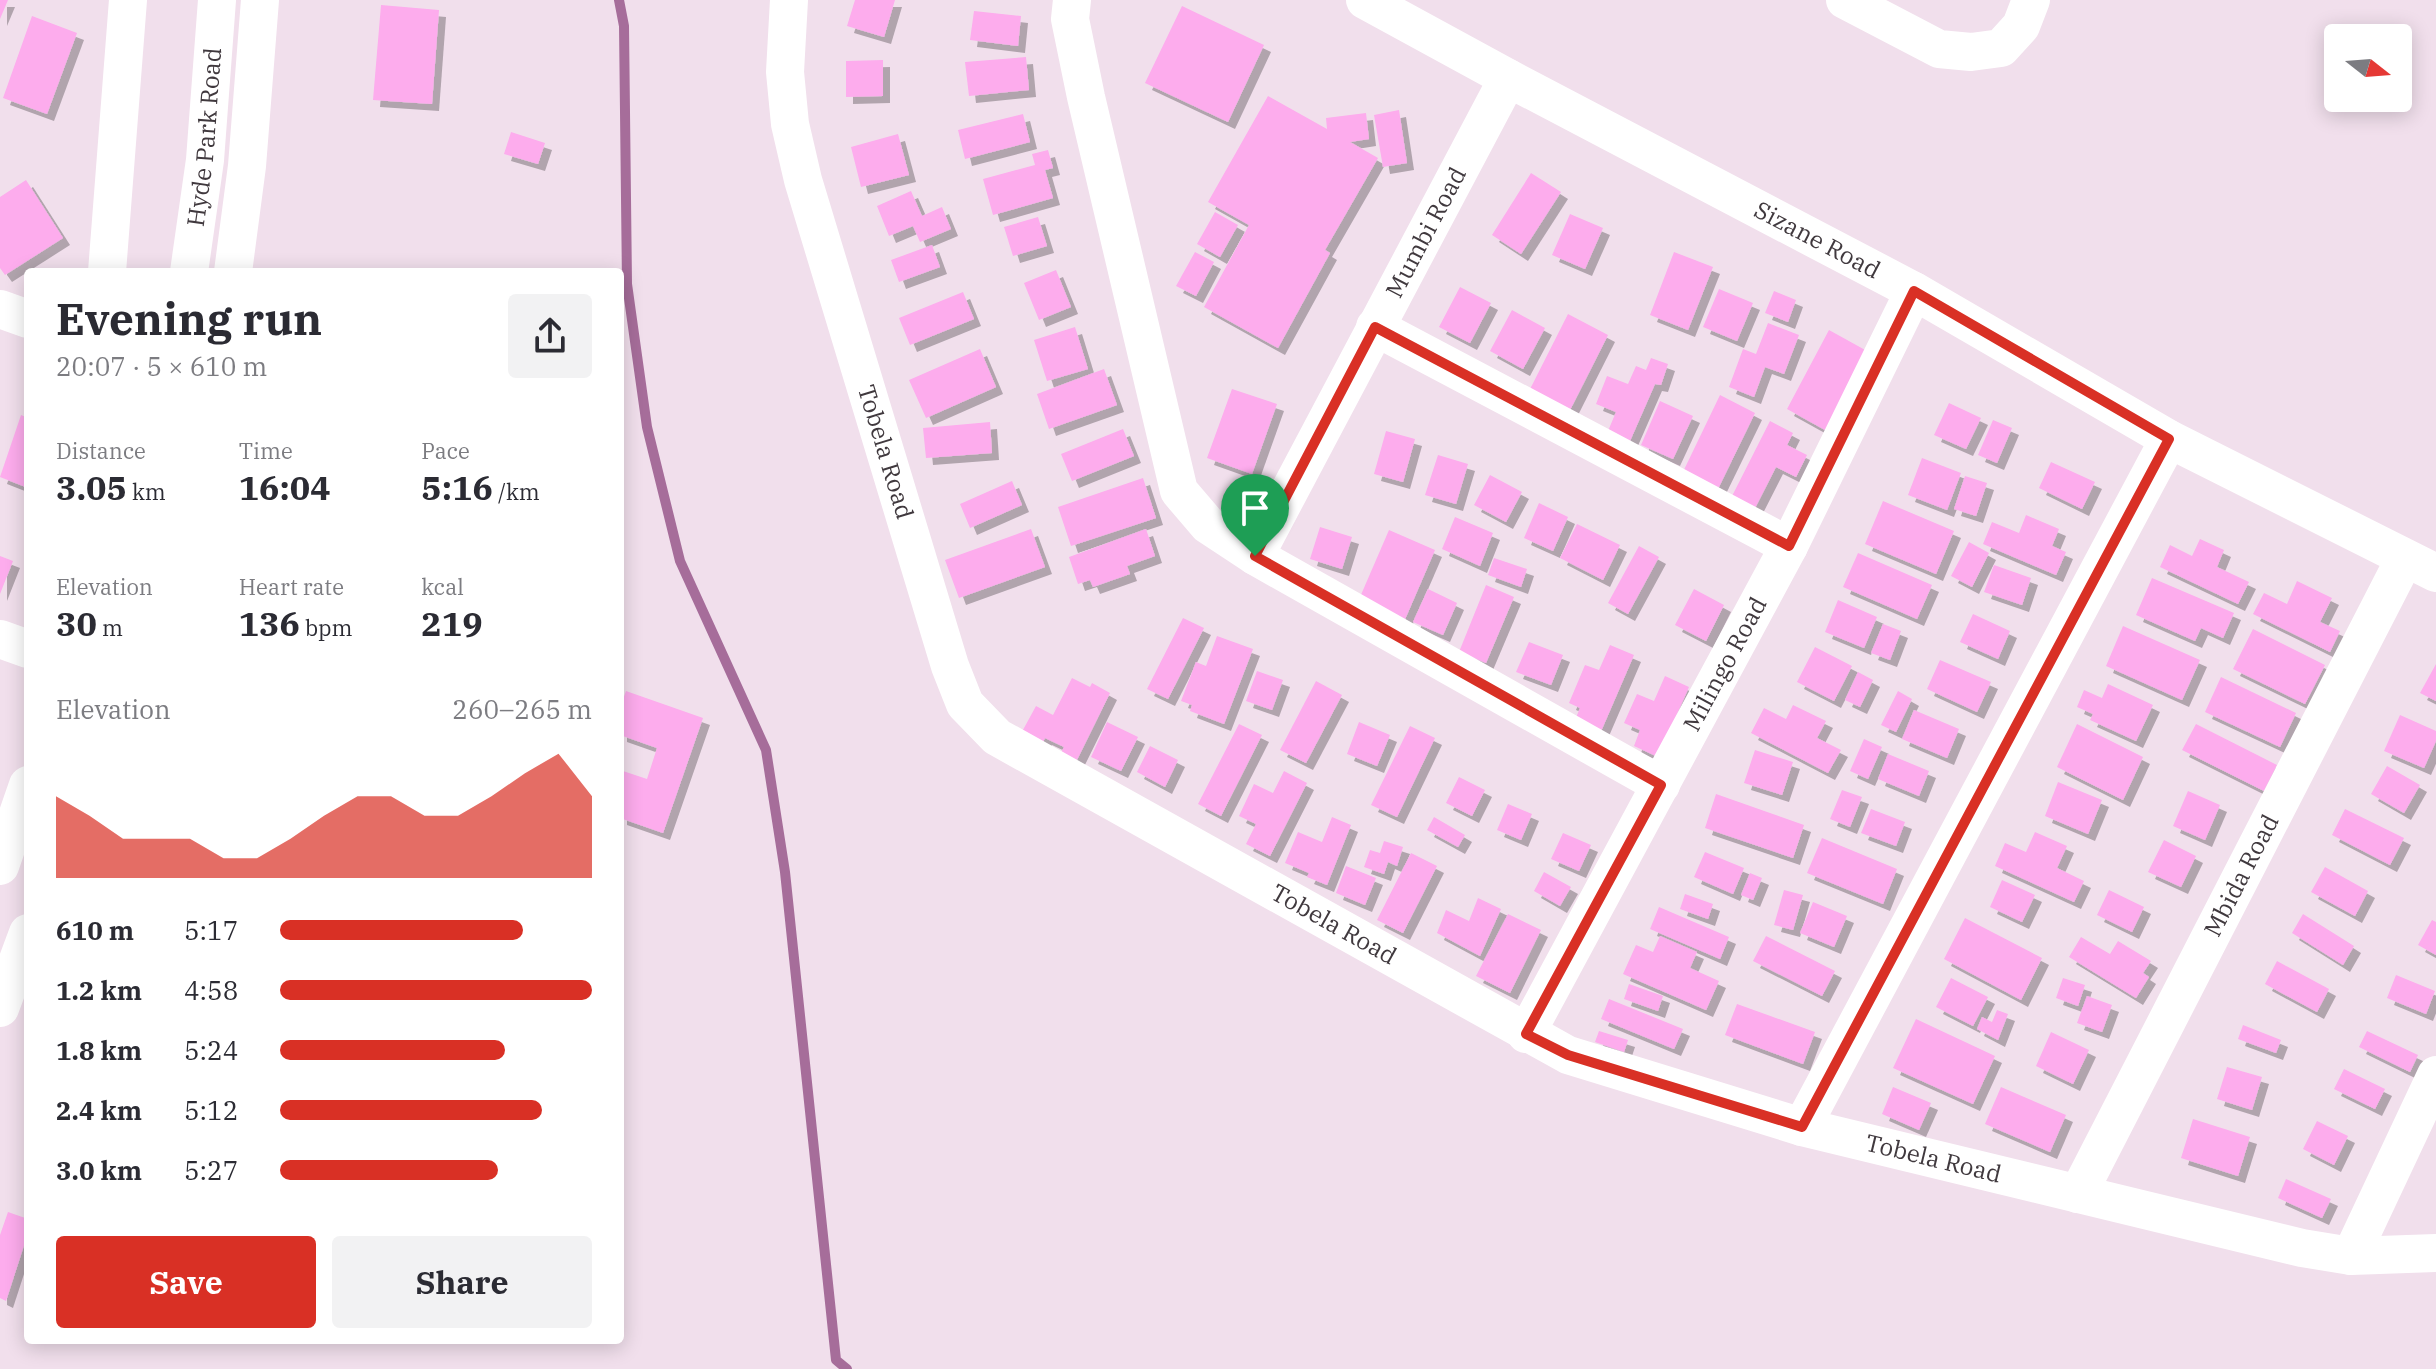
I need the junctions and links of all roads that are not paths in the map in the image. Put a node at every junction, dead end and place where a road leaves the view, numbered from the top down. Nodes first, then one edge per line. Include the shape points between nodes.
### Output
1 (128, 0) edge
2 (217, 0) edge
3 (260, 0) edge
4 (789, 0) edge
5 (1072, 0) edge
6 (1365, 0) edge
7 (1845, 0) edge
8 (2031, 0) edge
9 (1508, 78) junction
10 (107, 268) edge
11 (190, 268) edge
12 (234, 268) edge
13 (1914, 291) junction
14 (0, 309) edge
15 (24, 318) edge
16 (1375, 327) junction
17 (2169, 439) junction
18 (1789, 546) junction
19 (1255, 556) junction
20 (2420, 566) edge
21 (0, 639) edge
22 (24, 648) edge
23 (1661, 785) junction
24 (24, 797) edge
25 (0, 866) edge
26 (24, 940) edge
27 (8, 966) edge
28 (0, 1008) edge
29 (1526, 1034) junction
30 (2436, 1075) edge
31 (1802, 1127) junction
32 (2078, 1194) junction
33 (2436, 1253) edge
34 (2351, 1256) junction

1 - 10 street
2 - 11 street, Hyde Park Road via 205,160
3 - 12 street, Hyde Park Road
4 - 29 street, Tobela Road via 785,72 803,180 965,704 997,737
5 - 19 street via 1070,19 1083,81 1179,491 1208,525
6 - 9 street, Sizane Road
7 - 8 street via 1939,49 1971,52 2001,48 2021,26
9 - 13 street, Sizane Road
9 - 16 street, Mumbi Road
13 - 17 street, Sizane Road
13 - 18 street, Milingo Road
14 - 15 street
16 - 18 street
16 - 19 street, Mumbi Road
17 - 20 street, Sizane Road
17 - 31 street
18 - 23 street, Milingo Road
19 - 23 street
20 - 32 street, Mbida Road
21 - 22 street
23 - 29 street, Milingo Road
24 - 25 street
26 - 27 street
27 - 28 street
29 - 31 street, Tobela Road via 1568,1055
30 - 34 street
31 - 32 street, Tobela Road
32 - 34 street, Tobela Road
33 - 34 street, Tobela Road

